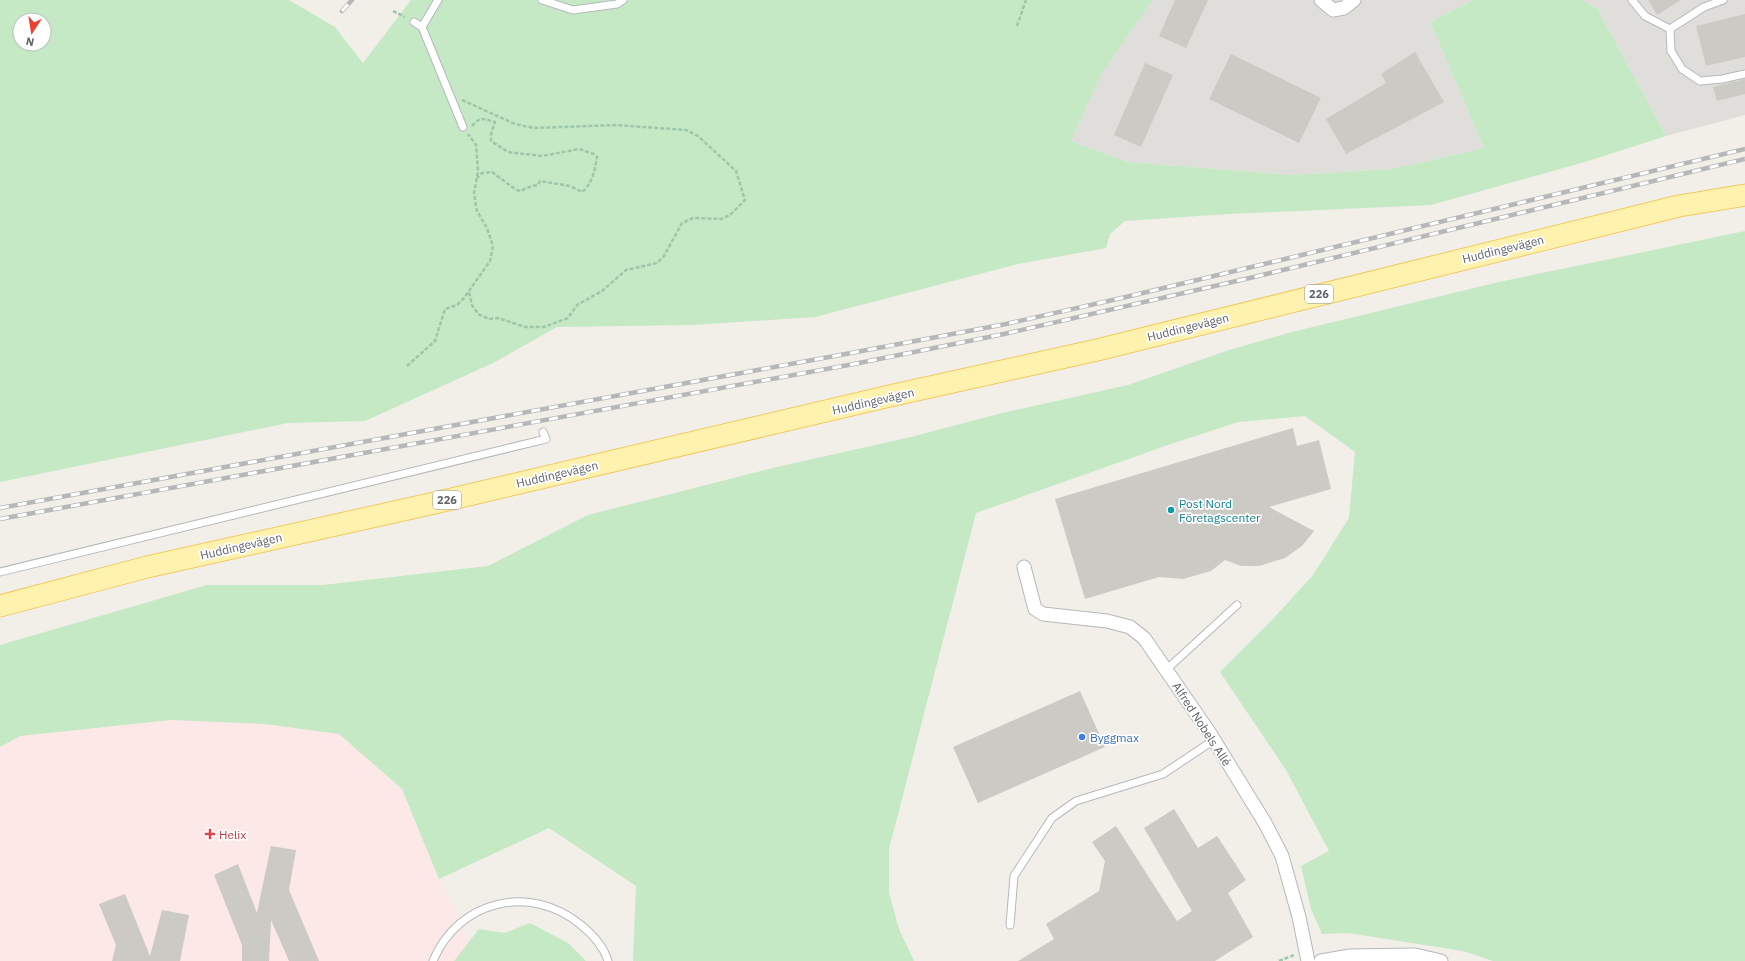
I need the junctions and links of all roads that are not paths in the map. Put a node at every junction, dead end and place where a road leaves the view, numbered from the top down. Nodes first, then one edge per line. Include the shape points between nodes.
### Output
1 (438, 0) edge
2 (542, 0) edge
3 (623, 0) edge
4 (1321, 0) edge
5 (1354, 0) edge
6 (1632, 0) edge
7 (1723, 0) edge
8 (414, 22) dead end
9 (422, 27) junction
10 (1670, 29) junction
11 (1745, 74) edge
12 (465, 130) road end
13 (1745, 195) edge
14 (543, 432) dead end
15 (1024, 567) dead end
16 (0, 572) edge
17 (1237, 605) dead end
18 (0, 606) edge
19 (1167, 669) junction
20 (1214, 740) junction
21 (1010, 924) dead end
22 (433, 961) edge
23 (608, 961) edge
24 (1308, 961) edge
25 (1321, 961) edge
26 (1441, 961) edge

1 - 9 lane
2 - 3 lane via 573,10 617,4
4 - 5 street via 1333,10 1344,8
6 - 10 lane via 1645,16
7 - 10 lane via 1704,7
8 - 9 lane
9 - 12 lane
10 - 11 lane via 1671,51 1682,69 1700,80
13 - 18 main road, Huddingevägen / 226 via 1664,210 1097,350 147,567
14 - 16 lane via 546,439
15 - 19 street, Alfred Nobels Allé via 1035,609 1043,614 1107,621 1130,627 1144,638
17 - 19 lane
19 - 20 street, Alfred Nobels Allé
20 - 21 lane via 1163,774 1076,801 1052,818 1014,876
20 - 24 street, Alfred Nobels Allé via 1265,823 1282,856
22 - 23 lane via 438,948 453,928 472,914 492,905 517,901 543,905 569,914 590,932
25 - 26 street via 1350,956 1415,955

